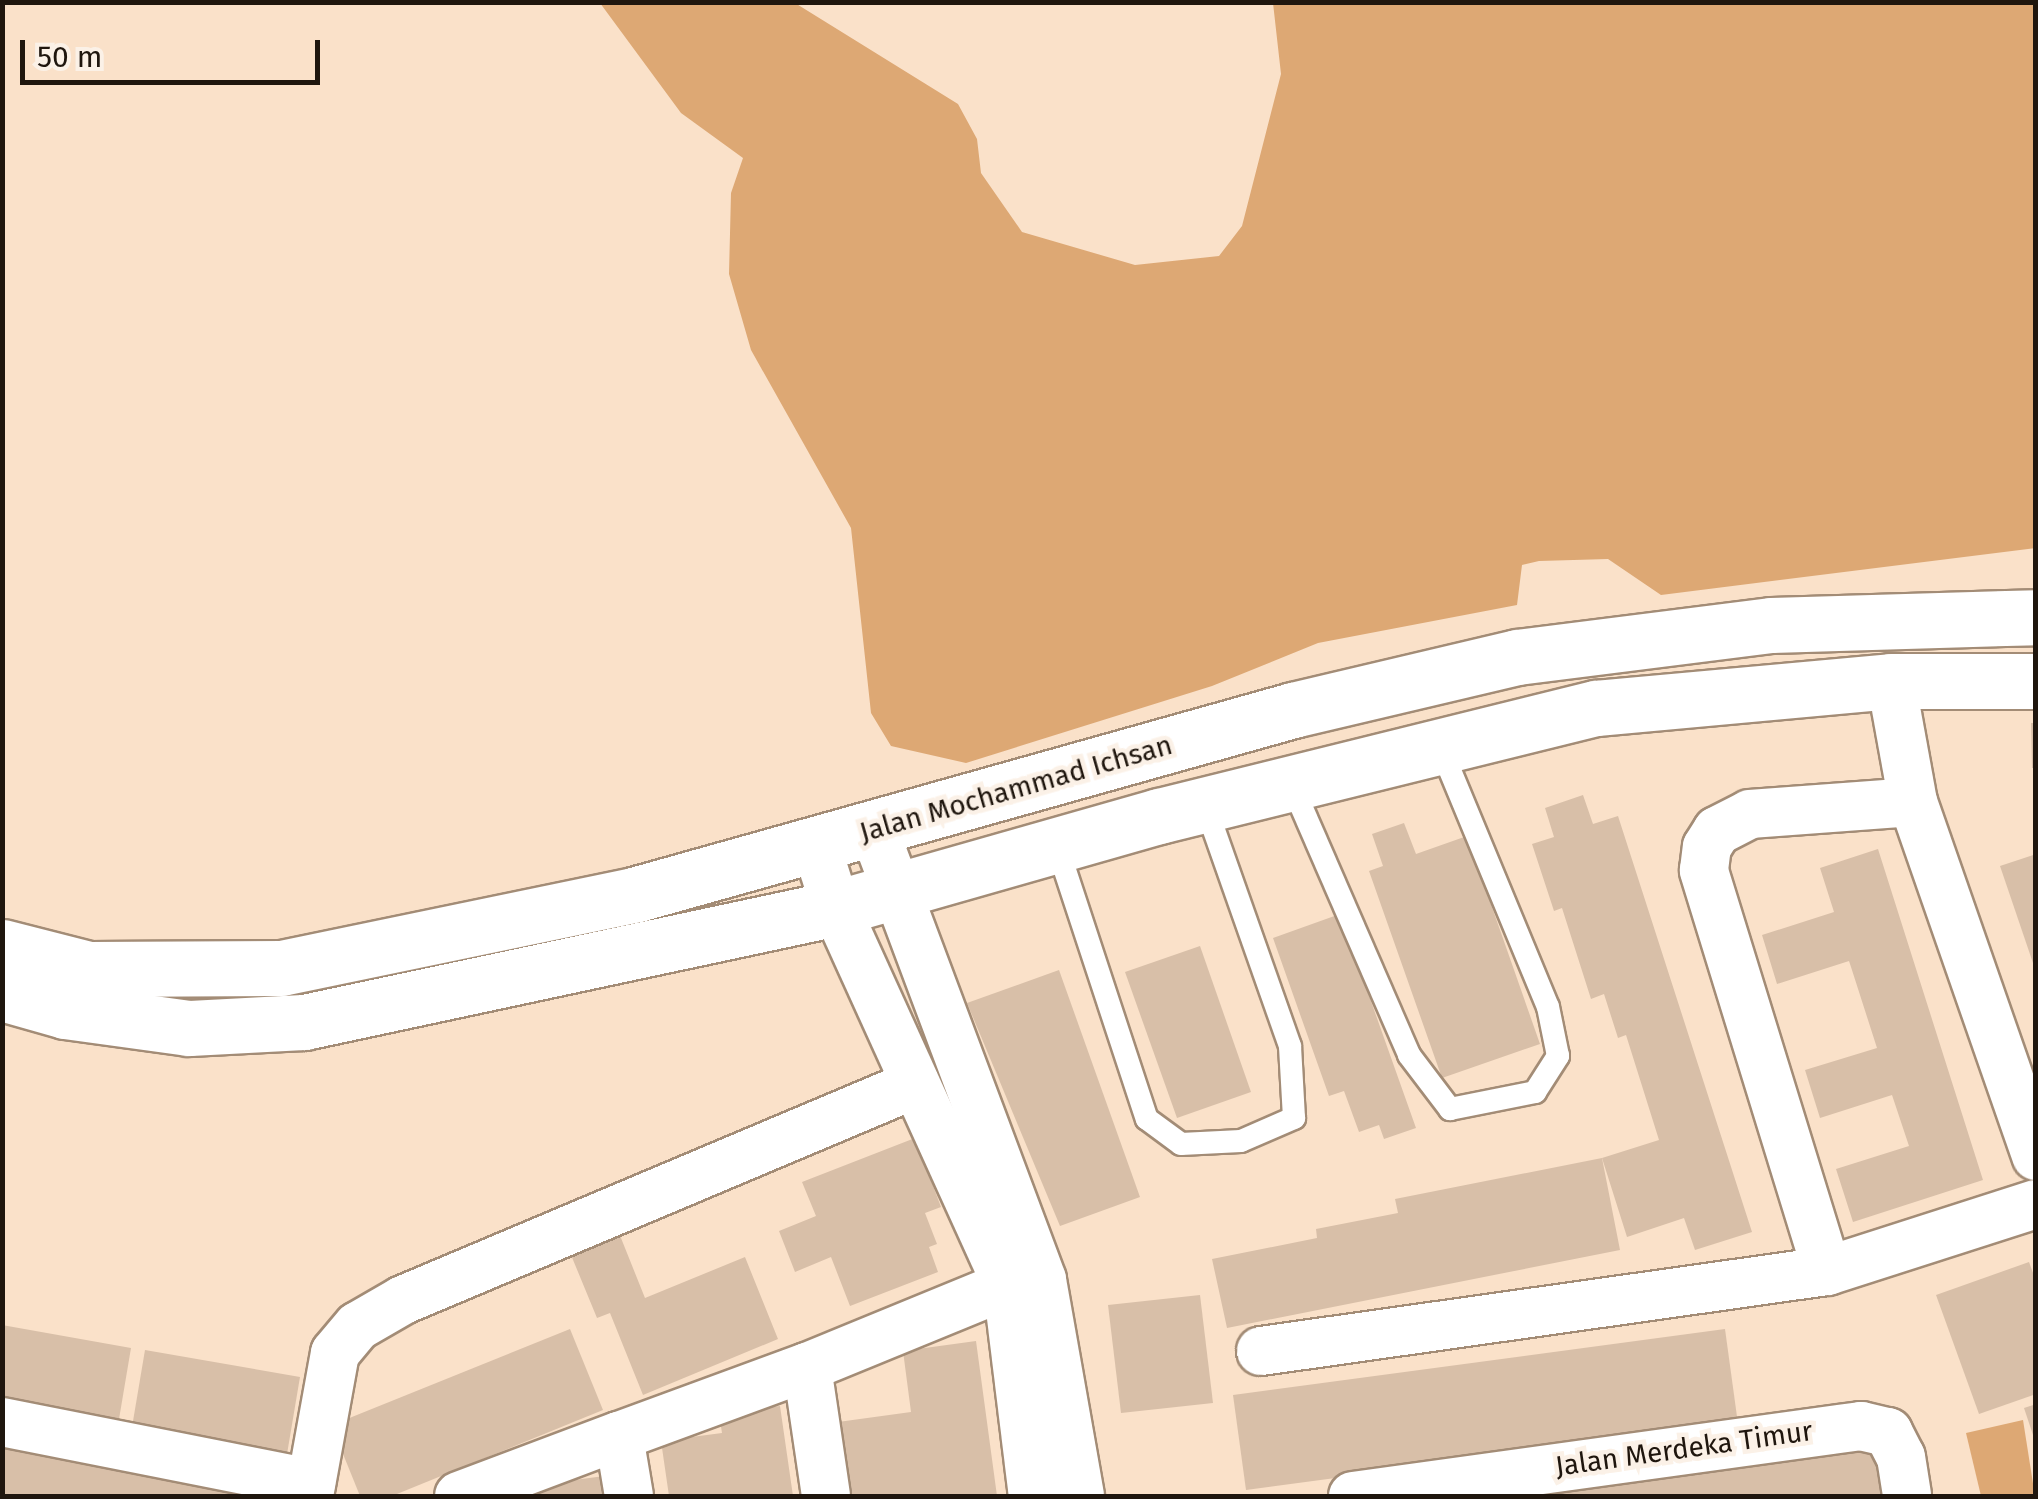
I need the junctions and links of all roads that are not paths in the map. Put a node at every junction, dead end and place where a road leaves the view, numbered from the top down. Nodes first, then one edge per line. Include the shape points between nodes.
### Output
1 (2036, 618) edge
2 (1891, 681) junction
3 (2036, 681) edge
4 (1440, 746) junction
5 (1291, 783) junction
6 (1913, 802) junction
7 (1205, 804) junction
8 (874, 830) junction
9 (816, 846) junction
10 (1057, 846) junction
11 (899, 893) junction
12 (836, 908) junction
13 (2, 947) edge
14 (2, 994) edge
15 (915, 1084) junction
16 (2036, 1156) edge
17 (2036, 1204) edge
18 (1827, 1271) junction
19 (1007, 1284) junction
20 (1261, 1351) dead end
21 (806, 1367) junction
22 (2, 1422) edge
23 (619, 1436) junction
24 (310, 1490) edge
25 (459, 1496) edge
26 (630, 1496) edge
27 (826, 1496) edge
28 (1033, 1496) edge
29 (1080, 1496) edge
30 (1353, 1496) edge
31 (1907, 1496) edge

1 - 8 main road, Jalan Mochammad Ichsan via 1771,625 1517,657 1293,710
2 - 3 main road
2 - 4 main road via 1596,708
2 - 6 street
4 - 5 main road
4 - 5 lane via 1548,1007 1558,1056 1535,1092 1450,1109 1410,1055
5 - 7 main road
6 - 16 street
6 - 18 street via 1750,814 1717,830 1706,848 1704,870
7 - 10 main road
7 - 10 lane via 1290,1046 1294,1118 1241,1141 1182,1144 1147,1119
8 - 9 main road, Jalan Mochammad Ichsan
8 - 11 street
9 - 12 street
9 - 13 main road, Jalan Mochammad Ichsan via 618,899 281,968 89,969
10 - 11 main road
11 - 12 main road
11 - 29 street via 1042,1280
12 - 14 main road via 304,1022 188,1028 65,1011
12 - 15 street via 862,952
15 - 19 street
15 - 24 street via 403,1300 358,1326 336,1353
17 - 18 street
18 - 20 street
19 - 21 street
19 - 28 street
21 - 23 street
21 - 27 street
22 - 24 street
23 - 25 street
23 - 26 street
30 - 31 street, Jalan Merdeka Timur via 1861,1426 1888,1432

